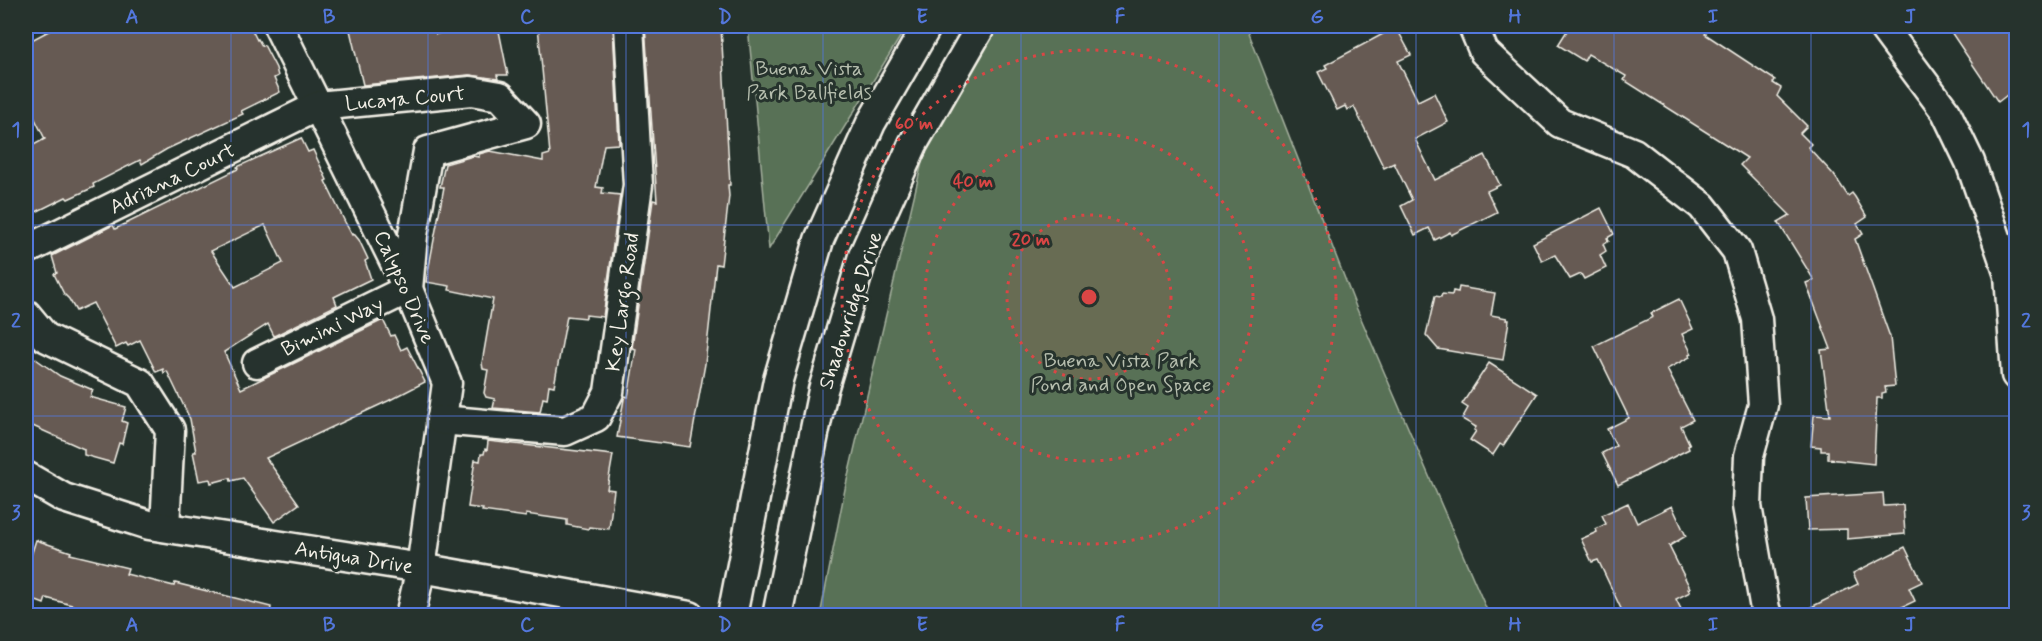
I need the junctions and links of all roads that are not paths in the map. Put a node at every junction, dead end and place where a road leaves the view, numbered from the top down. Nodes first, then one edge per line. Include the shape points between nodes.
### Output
1 (278, 26) edge
2 (629, 26) edge
3 (927, 26) edge
4 (981, 26) edge
5 (1473, 26) edge
6 (1882, 26) edge
7 (318, 106) junction
8 (26, 250) edge
9 (408, 289) junction
10 (26, 314) edge
11 (257, 363) dead end
12 (2016, 375) edge
13 (441, 420) junction
14 (26, 476) edge
15 (165, 527) junction
16 (421, 568) junction
17 (410, 615) edge
18 (690, 615) edge
19 (732, 615) edge
20 (777, 615) edge
21 (1768, 615) edge

1 - 7 street, Calypso Drive
2 - 13 street, Key Largo Road via 638,185 609,392 596,417 565,431
3 - 19 street via 872,123 819,240 778,380
4 - 20 street, Shadowridge Drive via 913,144 863,256 823,390
5 - 21 street via 1484,52 1560,123 1634,153 1702,207 1737,251 1757,319 1763,405 1749,456 1747,506
6 - 12 street via 1946,112 1971,162 2009,275
7 - 8 street, Adriana Court
7 - 9 street, Calypso Drive
7 - 9 street, Lucaya Court via 471,91 500,96 526,124 428,151
9 - 11 street, Bimini Way
9 - 13 street, Calypso Drive via 447,383
10 - 15 street via 45,337 140,383 170,430
13 - 16 street, Calypso Drive
14 - 15 street, Antigua Drive via 64,498
15 - 16 street, Antigua Drive
16 - 17 street, Calypso Drive
16 - 18 street, Antigua Drive

